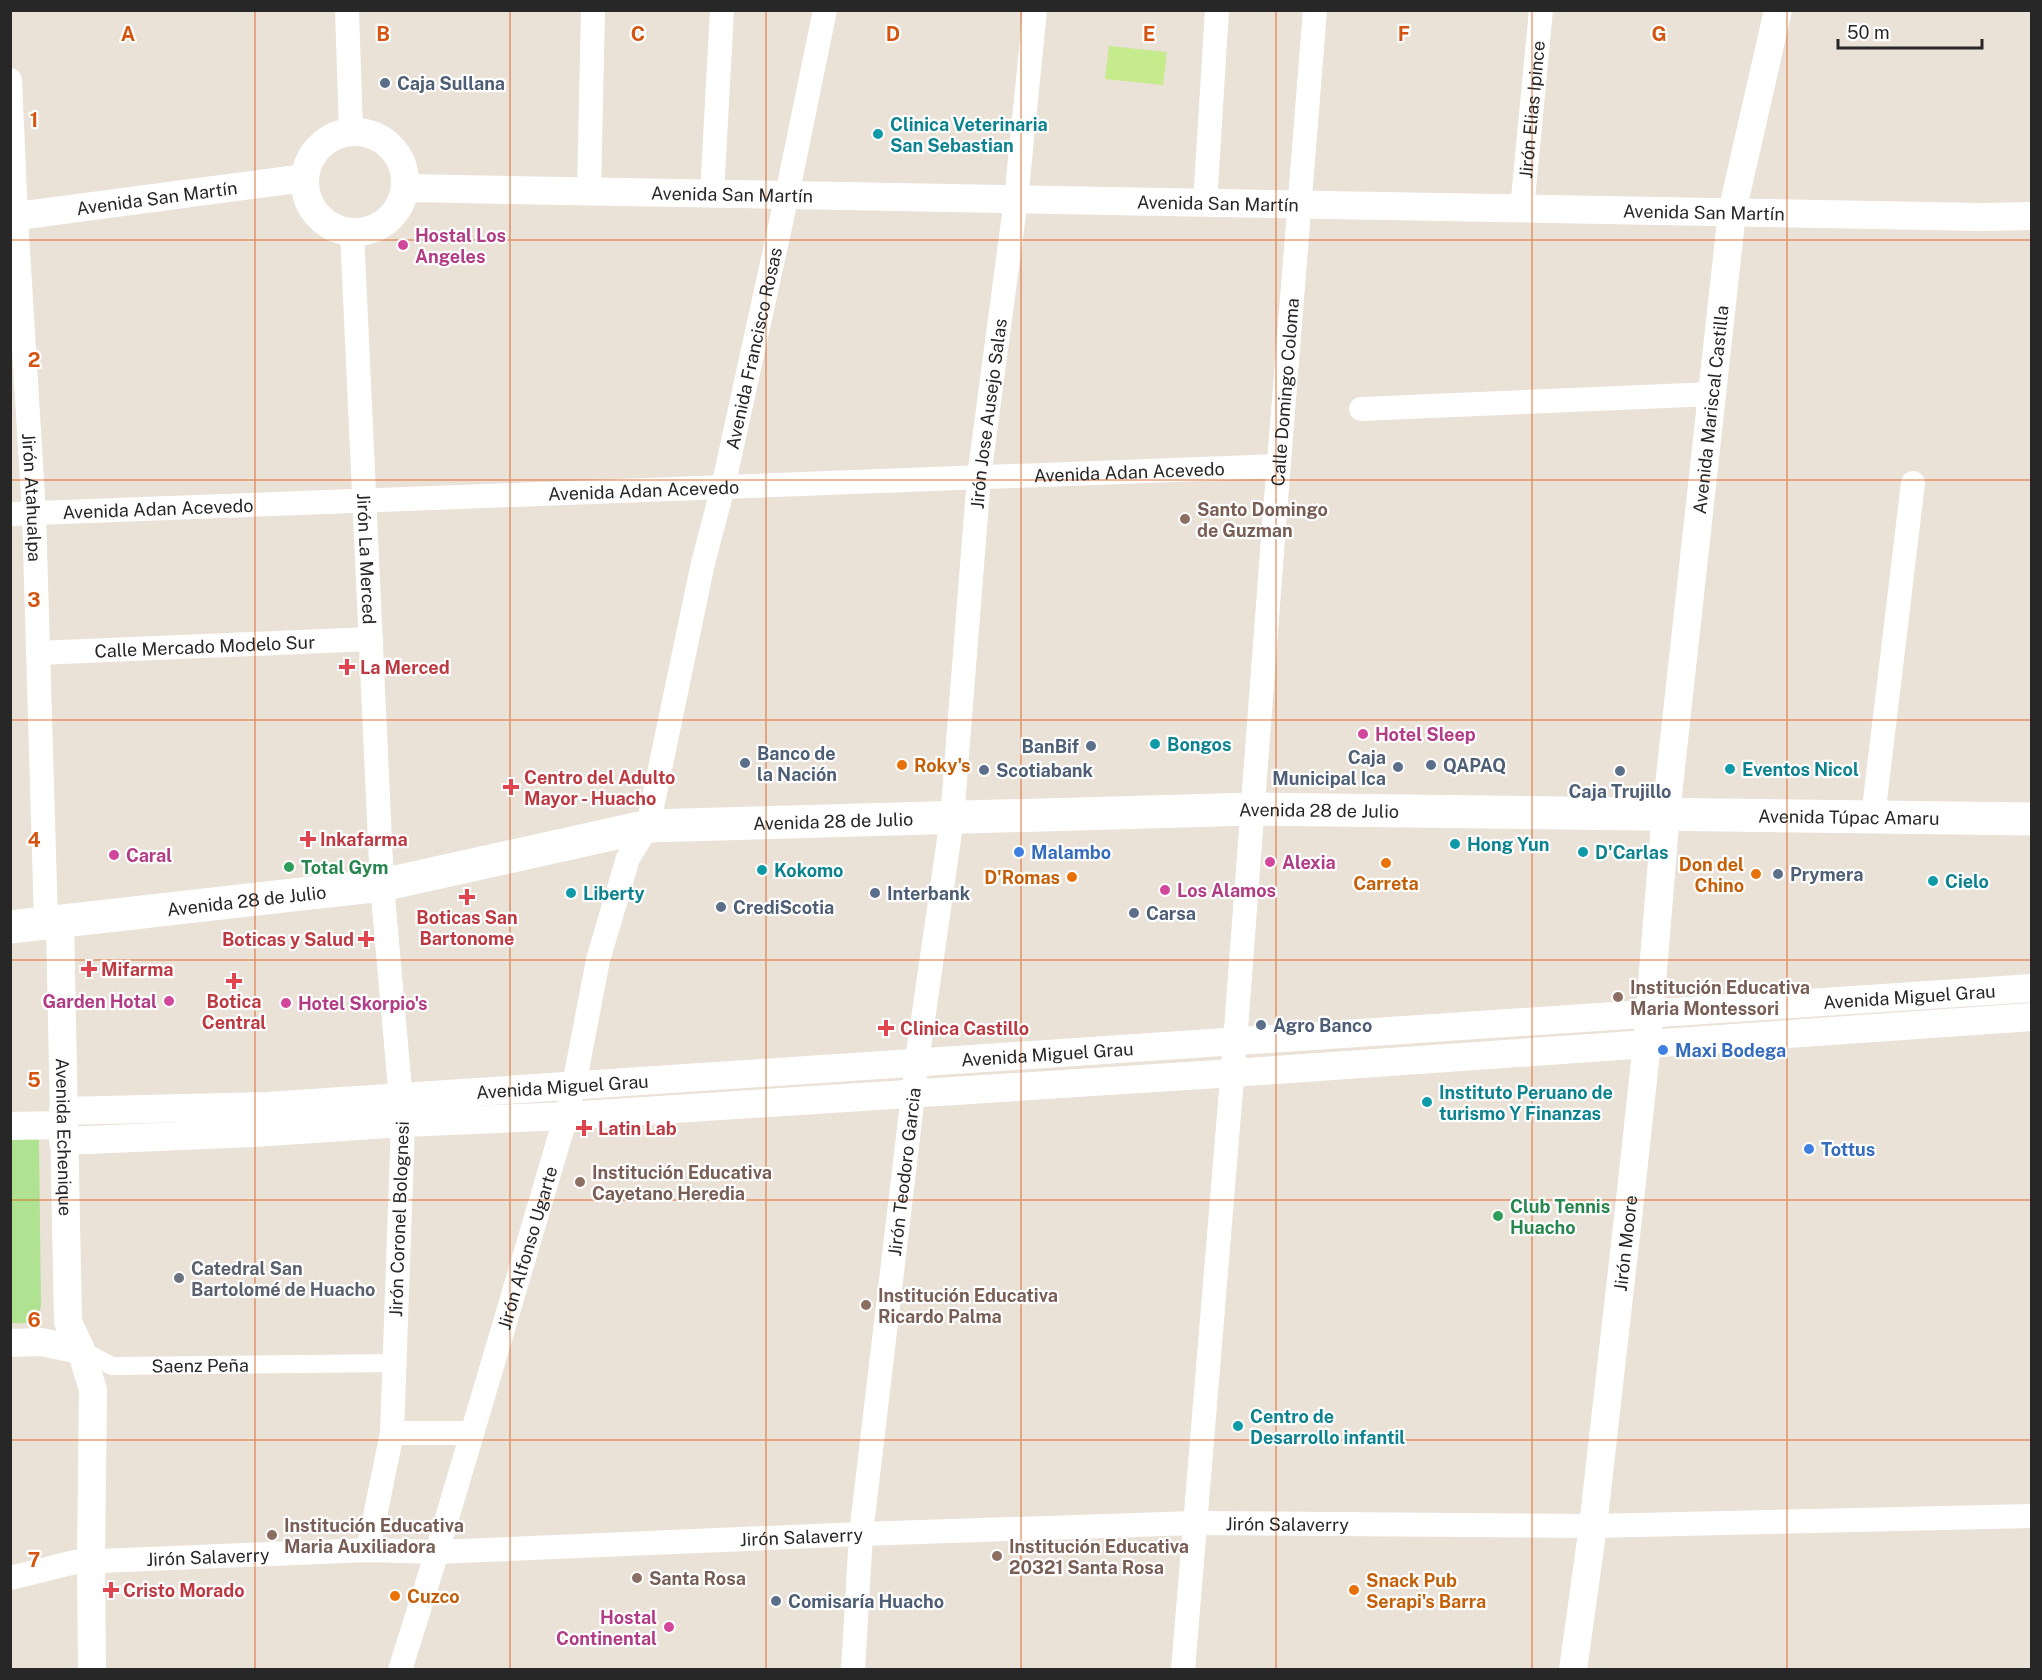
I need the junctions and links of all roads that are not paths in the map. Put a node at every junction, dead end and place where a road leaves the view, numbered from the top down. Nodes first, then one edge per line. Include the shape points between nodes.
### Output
1 (347, 10) edge
2 (593, 10) edge
3 (722, 10) edge
4 (825, 10) edge
5 (1035, 10) edge
6 (1217, 10) edge
7 (1315, 10) edge
8 (1541, 10) edge
9 (1778, 10) edge
10 (10, 80) edge
11 (351, 132) junction
12 (304, 178) junction
13 (405, 188) junction
14 (589, 192) junction
15 (712, 194) junction
16 (788, 195) junction
17 (1016, 199) junction
18 (1205, 203) junction
19 (1301, 204) junction
20 (1522, 209) junction
21 (1732, 212) junction
22 (2031, 216) edge
23 (13, 217) edge
24 (352, 232) junction
25 (1712, 394) junction
26 (1361, 409) dead end
27 (1278, 466) junction
28 (979, 477) junction
29 (1913, 483) dead end
30 (723, 487) junction
31 (365, 501) junction
32 (22, 514) edge
33 (371, 639) junction
34 (39, 653) junction
35 (1253, 808) junction
36 (1666, 813) junction
37 (1873, 817) junction
38 (951, 818) junction
39 (2031, 819) edge
40 (648, 826) junction
41 (382, 885) junction
42 (53, 922) junction
43 (10, 927) edge
44 (2031, 988) edge
45 (1650, 1014) junction
46 (2031, 1017) edge
47 (1235, 1042) junction
48 (1647, 1043) junction
49 (917, 1061) junction
50 (1233, 1073) junction
51 (574, 1085) junction
52 (914, 1093) junction
53 (402, 1110) junction
54 (566, 1116) junction
55 (10, 1126) edge
56 (63, 1126) junction
57 (10, 1343) edge
58 (81, 1350) junction
59 (394, 1363) junction
60 (392, 1433) junction
61 (472, 1433) junction
62 (2031, 1516) edge
63 (1195, 1523) junction
64 (1593, 1526) junction
65 (861, 1534) junction
66 (368, 1550) junction
67 (437, 1552) junction
68 (83, 1562) junction
69 (10, 1578) edge
70 (1568, 1663) edge
71 (72, 1670) edge
72 (92, 1670) edge
73 (400, 1670) edge
74 (853, 1670) edge
75 (1183, 1670) edge

1 - 11 street
2 - 14 street
3 - 15 street
4 - 16 street, Avenida Francisco Rosas
5 - 17 street, Jirón Jose Ausejo Salas
6 - 18 street
7 - 19 street, Calle Domingo Coloma
8 - 20 street, Jirón Elias Ipince
9 - 21 street, Avenida Mariscal Castilla
10 - 23 street, Jirón Atahualpa
11 - 12 street via 325,141 314,152
11 - 13 street via 373,135 392,147 405,173
12 - 23 street, Avenida San Martín
12 - 24 street via 306,194 317,215 336,229
13 - 14 street, Avenida San Martín
13 - 24 street via 401,203 381,225
14 - 15 street, Avenida San Martín
15 - 16 street, Avenida San Martín
16 - 17 street, Avenida San Martín
16 - 30 street, Avenida Francisco Rosas
17 - 18 street, Avenida San Martín
17 - 28 street, Jirón Jose Ausejo Salas
18 - 19 street, Avenida San Martín
19 - 20 street, Avenida San Martín
19 - 27 street, Calle Domingo Coloma
20 - 21 street, Avenida San Martín
21 - 22 street, Avenida San Martín
21 - 25 street, Avenida Mariscal Castilla
23 - 32 street, Jirón Atahualpa
24 - 31 street, Jirón La Merced
25 - 26 street
25 - 36 street, Avenida Mariscal Castilla
27 - 28 street, Avenida Adan Acevedo
27 - 35 street, Calle Domingo Coloma
28 - 30 street, Avenida Adan Acevedo
28 - 38 street, Jirón Jose Ausejo Salas
29 - 37 street
30 - 31 street, Avenida Adan Acevedo
30 - 40 street, Avenida Francisco Rosas via 703,563
31 - 32 street, Avenida Adan Acevedo
31 - 33 street, Jirón La Merced
32 - 34 street, Jirón Atahualpa
33 - 34 street, Calle Mercado Modelo Sur
33 - 41 street, Jirón La Merced
34 - 42 street, Jirón Atahualpa
35 - 36 main road, Avenida 28 de Julio
35 - 38 main road, Avenida 28 de Julio
35 - 47 street, Calle Domingo Coloma
36 - 37 main road, Avenida Túpac Amaru
36 - 45 street, Jirón Moore
37 - 39 main road, Avenida Túpac Amaru
38 - 40 main road, Avenida 28 de Julio
38 - 49 street, Jirón Teodoro Garcia
40 - 41 main road, Avenida 28 de Julio
40 - 51 street, Jirón Alfonso Ugarte via 628,858 598,960
41 - 42 main road, Avenida 28 de Julio
41 - 53 street, Jirón Coronel Bolognesi
42 - 43 main road, Avenida 28 de Julio
42 - 56 street, Avenida Echenique
44 - 45 street, Avenida Miguel Grau
45 - 47 street, Avenida Miguel Grau
45 - 48 street, Jirón Moore
46 - 48 street, Avenida Miguel Grau
47 - 49 street, Avenida Miguel Grau
47 - 50 street, Calle Domingo Coloma
48 - 50 street, Avenida Miguel Grau
48 - 64 street, Jirón Moore
49 - 51 street, Avenida Miguel Grau
49 - 52 street, Jirón Teodoro Garcia
50 - 52 street, Avenida Miguel Grau
50 - 63 street, Calle Domingo Coloma
51 - 53 street, Avenida Miguel Grau
51 - 54 street, Jirón Alfonso Ugarte
52 - 54 street, Avenida Miguel Grau
52 - 65 street, Jirón Teodoro Garcia
53 - 54 street, Avenida Miguel Grau
53 - 56 street, Avenida Miguel Grau via 267,1106
53 - 59 street, Jirón Coronel Bolognesi
54 - 61 street, Jirón Alfonso Ugarte
55 - 56 street, Avenida Miguel Grau
56 - 58 street, Avenida Echenique via 68,1322
57 - 58 street, Saenz Peña via 40,1342
58 - 59 street, Saenz Peña via 112,1366
58 - 68 street via 74,1385
59 - 60 street, Jirón Coronel Bolognesi
60 - 61 street
60 - 66 street, Jirón Coronel Bolognesi
61 - 67 street, Jirón Alfonso Ugarte
62 - 64 street, Jirón Salaverry
63 - 64 street, Jirón Salaverry
63 - 65 street, Jirón Salaverry
63 - 75 street, Calle Domingo Coloma
64 - 70 street, Jirón Moore
65 - 67 street, Jirón Salaverry
65 - 74 street, Jirón Teodoro Garcia
66 - 67 street, Jirón Salaverry
66 - 68 street, Jirón Salaverry
67 - 73 street, Jirón Alfonso Ugarte
68 - 69 street, Jirón Salaverry
68 - 71 street
68 - 72 street

